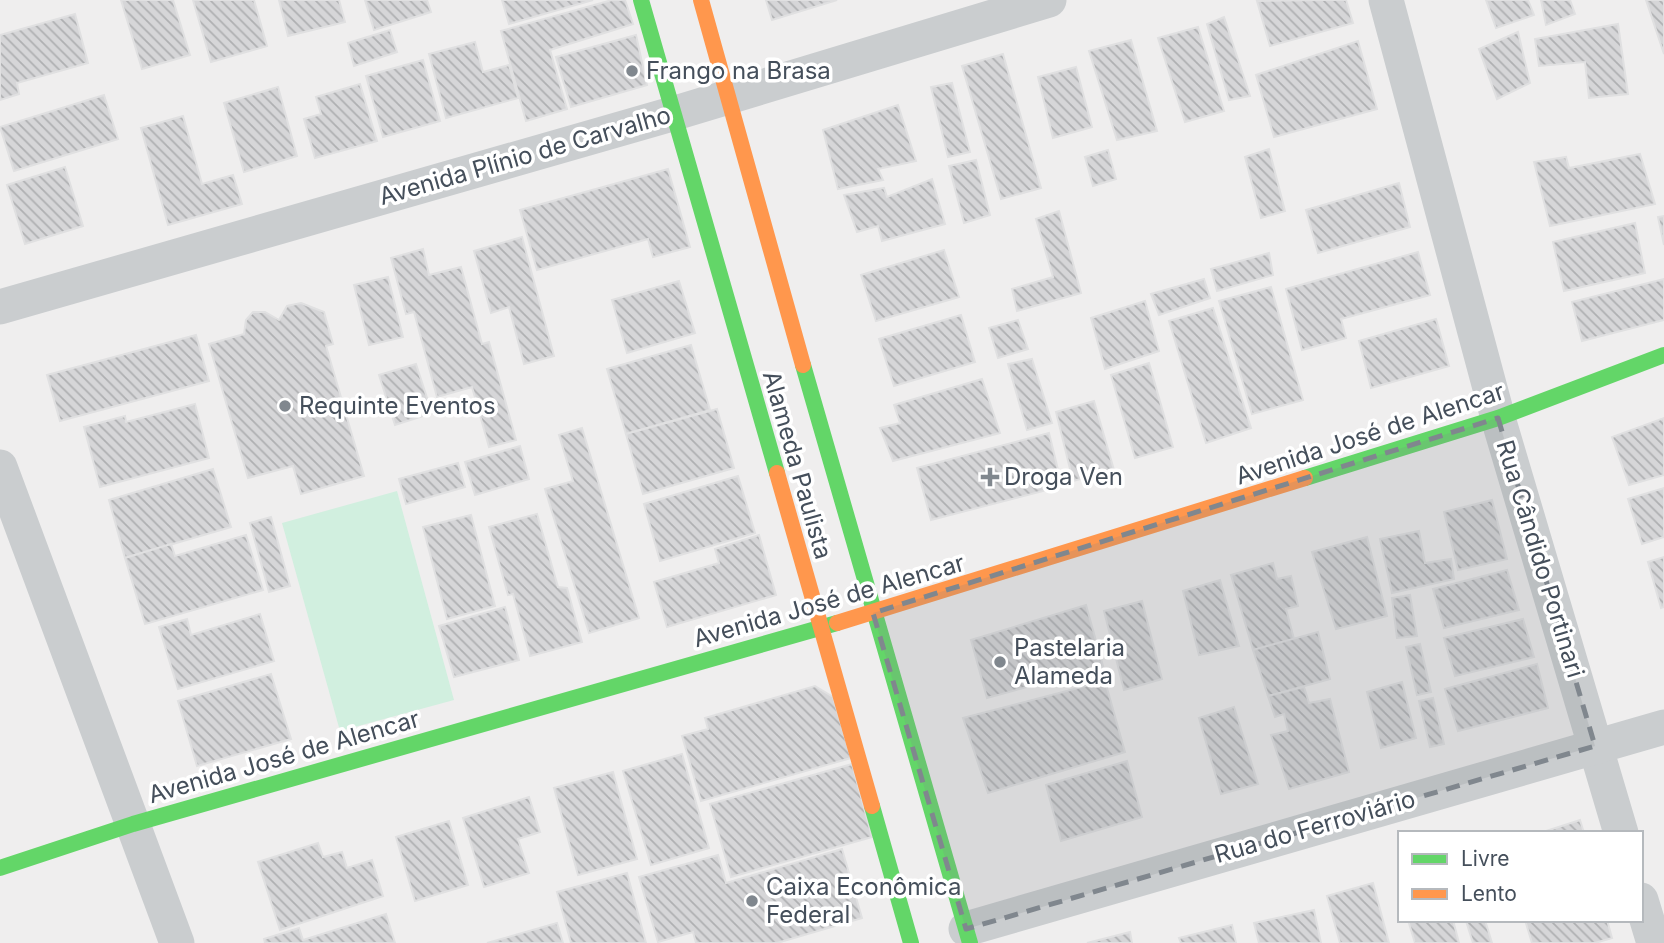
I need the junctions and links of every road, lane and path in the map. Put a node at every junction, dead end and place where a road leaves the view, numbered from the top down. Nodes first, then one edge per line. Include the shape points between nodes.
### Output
1 (640, 0) edge
2 (701, 0) edge
3 (1049, 0) edge
4 (1386, 0) edge
5 (727, 96) junction
6 (672, 114) junction
7 (0, 307) edge
8 (1664, 355) edge
9 (1498, 418) junction
10 (0, 467) edge
11 (873, 613) junction
12 (820, 628) junction
13 (1664, 727) edge
14 (1595, 746) junction
15 (133, 824) junction
16 (1620, 831) edge
17 (0, 868) edge
18 (1643, 907) edge
19 (968, 936) edge
20 (177, 943) edge
21 (911, 943) edge
22 (1654, 943) edge

1 - 6 main road, Alameda Paulista
2 - 5 main road, Alameda Paulista
3 - 5 street, Avenida Plínio de Carvalho
4 - 9 street, Rua Cândido Portinari
5 - 6 street, Avenida Plínio de Carvalho
5 - 11 main road, Alameda Paulista
6 - 7 street, Avenida Plínio de Carvalho
6 - 12 main road, Alameda Paulista
8 - 9 main road, Avenida José de Alencar
9 - 11 main road, Avenida José de Alencar
9 - 14 street, Rua Cândido Portinari
10 - 15 street
11 - 12 main road, Avenida José de Alencar
11 - 19 main road, Alameda Paulista
12 - 15 main road, Avenida José de Alencar
12 - 21 main road, Alameda Paulista
13 - 14 street, Rua do Ferroviário
14 - 16 street, Rua Cândido Portinari
14 - 19 street, Rua do Ferroviário
15 - 17 main road, Avenida José de Alencar
15 - 20 street
18 - 22 street

